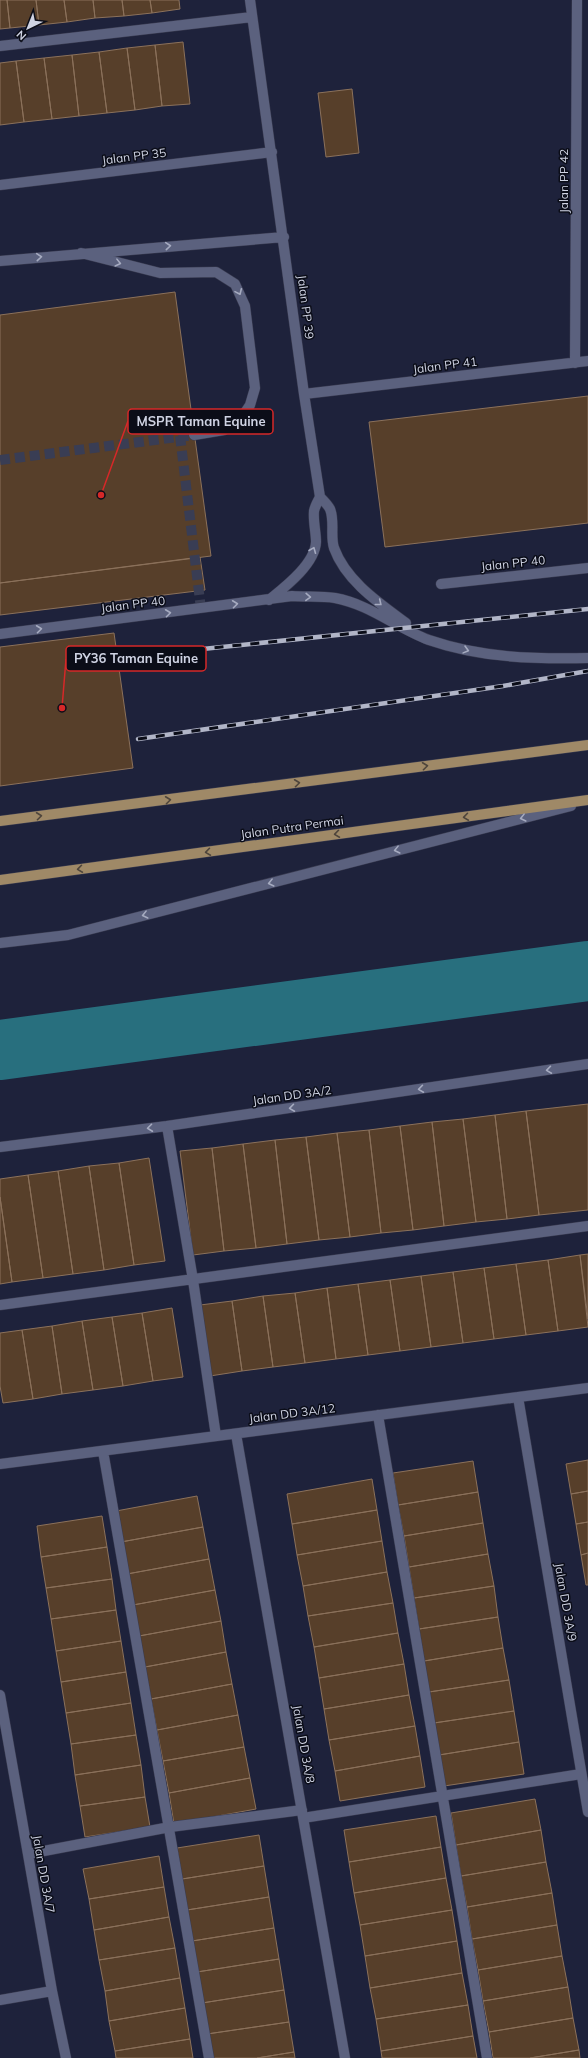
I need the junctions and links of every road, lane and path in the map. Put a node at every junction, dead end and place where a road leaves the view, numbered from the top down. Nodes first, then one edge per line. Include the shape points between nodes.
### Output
1 (250, 0) edge
2 (577, 0) edge
3 (252, 17) junction
4 (0, 46) edge
5 (272, 152) junction
6 (0, 185) edge
7 (284, 237) junction
8 (80, 253) junction
9 (0, 261) edge
10 (588, 361) edge
11 (575, 363) junction
12 (304, 394) junction
13 (194, 435) tunnel mouth
14 (320, 497) junction
15 (588, 568) edge
16 (441, 584) dead end
17 (270, 600) junction
18 (0, 634) edge
19 (428, 640) junction
20 (588, 658) edge
21 (588, 745) edge
22 (588, 801) edge
23 (0, 822) edge
24 (0, 880) edge
25 (0, 943) edge
26 (588, 1064) edge
27 (167, 1126) junction
28 (0, 1147) edge
29 (588, 1226) edge
30 (193, 1280) junction
31 (0, 1305) edge
32 (588, 1388) edge
33 (518, 1397) junction
34 (378, 1415) junction
35 (236, 1434) junction
36 (216, 1436) junction
37 (103, 1451) junction
38 (0, 1464) edge
39 (0, 1695) edge
40 (584, 1753) edge
41 (581, 1774) junction
42 (443, 1796) junction
43 (588, 1812) edge
44 (303, 1814) junction
45 (170, 1827) junction
46 (28, 1854) junction
47 (52, 1991) junction
48 (0, 2000) edge
49 (66, 2058) edge
50 (209, 2058) edge
51 (345, 2058) edge
52 (487, 2058) edge

1 - 3 street, Jalan PP 39
2 - 11 street, Jalan PP 42
3 - 4 street
3 - 5 street, Jalan PP 39
5 - 6 street, Jalan PP 35
5 - 7 street, Jalan PP 39
8 -> 7 street
7 - 12 street, Jalan PP 39
9 -> 8 street
8 -> 13 street via 160,273 216,272 235,284 245,306 255,388 250,404 240,420 224,430
10 - 11 street, Jalan PP 41
11 - 12 street, Jalan PP 41
12 - 14 street, Jalan PP 39
17 -> 14 street, Jalan PP 39 via 289,583 312,555 316,544 314,511
14 -> 19 street via 330,509 334,548 342,564 378,602
15 - 16 street, Jalan PP 40
18 -> 17 street, Jalan PP 40
17 -> 19 street, Jalan PP 40 via 292,596 335,598 374,612
19 -> 20 street via 484,655 551,659
23 -> 21 main road
22 -> 24 main road, Jalan Putra Permai
22 -> 25 street via 68,935
26 -> 27 street, Jalan DD 3A/2
27 -> 28 street, Jalan DD 3A/2
27 - 30 street
29 - 30 street
30 - 31 street
30 - 36 street
32 - 33 street, Jalan DD 3A/12
33 - 34 street, Jalan DD 3A/12
33 - 40 street, Jalan DD 3A/9
34 - 35 street, Jalan DD 3A/12
34 - 42 street
35 - 36 street, Jalan DD 3A/12
35 - 44 street, Jalan DD 3A/8
36 - 37 street, Jalan DD 3A/12
37 - 38 street, Jalan DD 3A/12
37 - 45 street
39 - 46 street, Jalan DD 3A/7
40 - 41 street, Jalan DD 3A/9
41 - 42 street
41 - 43 street, Jalan DD 3A/9
42 - 44 street
42 - 52 street
44 - 45 street
44 - 51 street, Jalan DD 3A/8
45 - 46 street
45 - 50 street
46 - 47 street, Jalan DD 3A/7
47 - 48 street
47 - 49 street, Jalan DD 3A/7

